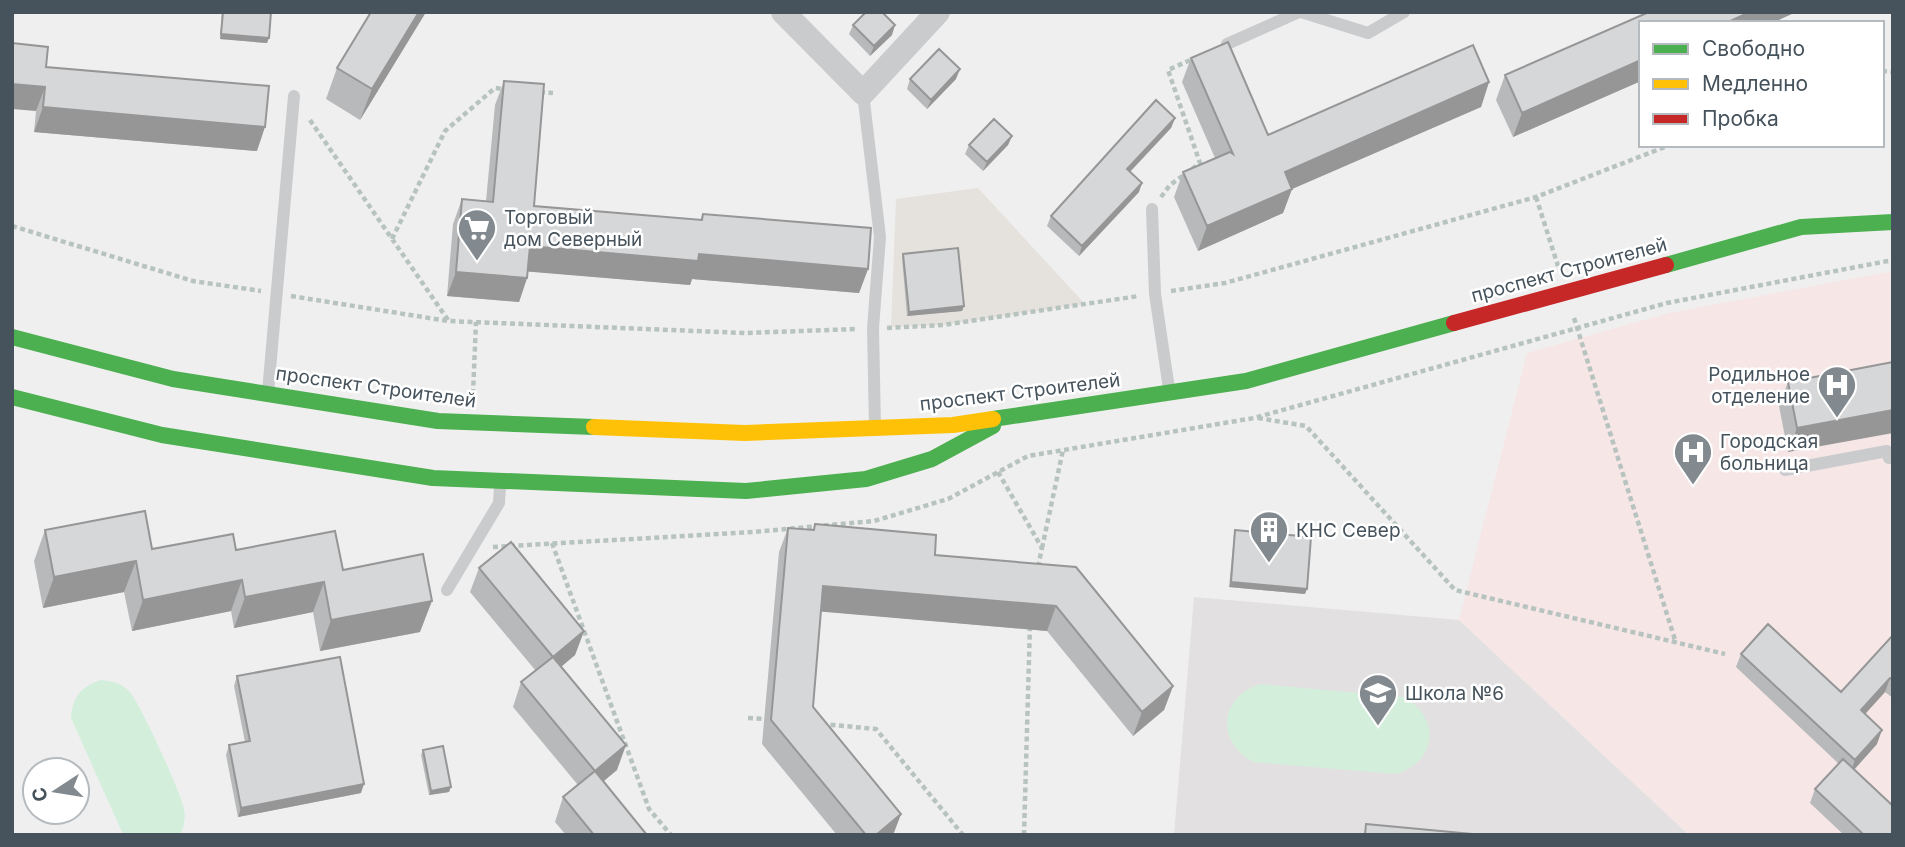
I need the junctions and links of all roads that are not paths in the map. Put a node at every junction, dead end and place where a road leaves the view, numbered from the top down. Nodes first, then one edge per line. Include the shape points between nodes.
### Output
1 (783, 12) edge
2 (938, 12) edge
3 (1300, 12) edge
4 (1404, 12) edge
5 (1227, 44) edge
6 (863, 93) junction
7 (293, 96) road end
8 (1152, 209) road end
9 (1893, 222) edge
10 (12, 337) edge
11 (1170, 393) junction
12 (268, 394) junction
13 (12, 397) edge
14 (1011, 416) junction
15 (875, 428) junction
16 (1893, 457) edge
17 (1785, 470) dead end
18 (500, 481) junction
19 (447, 590) dead end

1 - 6 street
2 - 6 street
3 - 4 lane via 1368,33
3 - 5 lane
6 - 15 lane via 880,237 873,328
7 - 12 lane
8 - 11 lane via 1155,294
9 - 11 street, проспект Строителей via 1801,227 1246,381
10 - 12 street, проспект Строителей via 173,379
11 - 14 street, проспект Строителей
12 - 15 street, проспект Строителей via 438,421 745,433
13 - 18 street via 162,435 433,478
14 - 15 street, проспект Строителей via 953,425
14 - 18 street via 932,460 866,479 747,491
16 - 17 lane via 1889,458 1887,451
18 - 19 lane via 499,503

